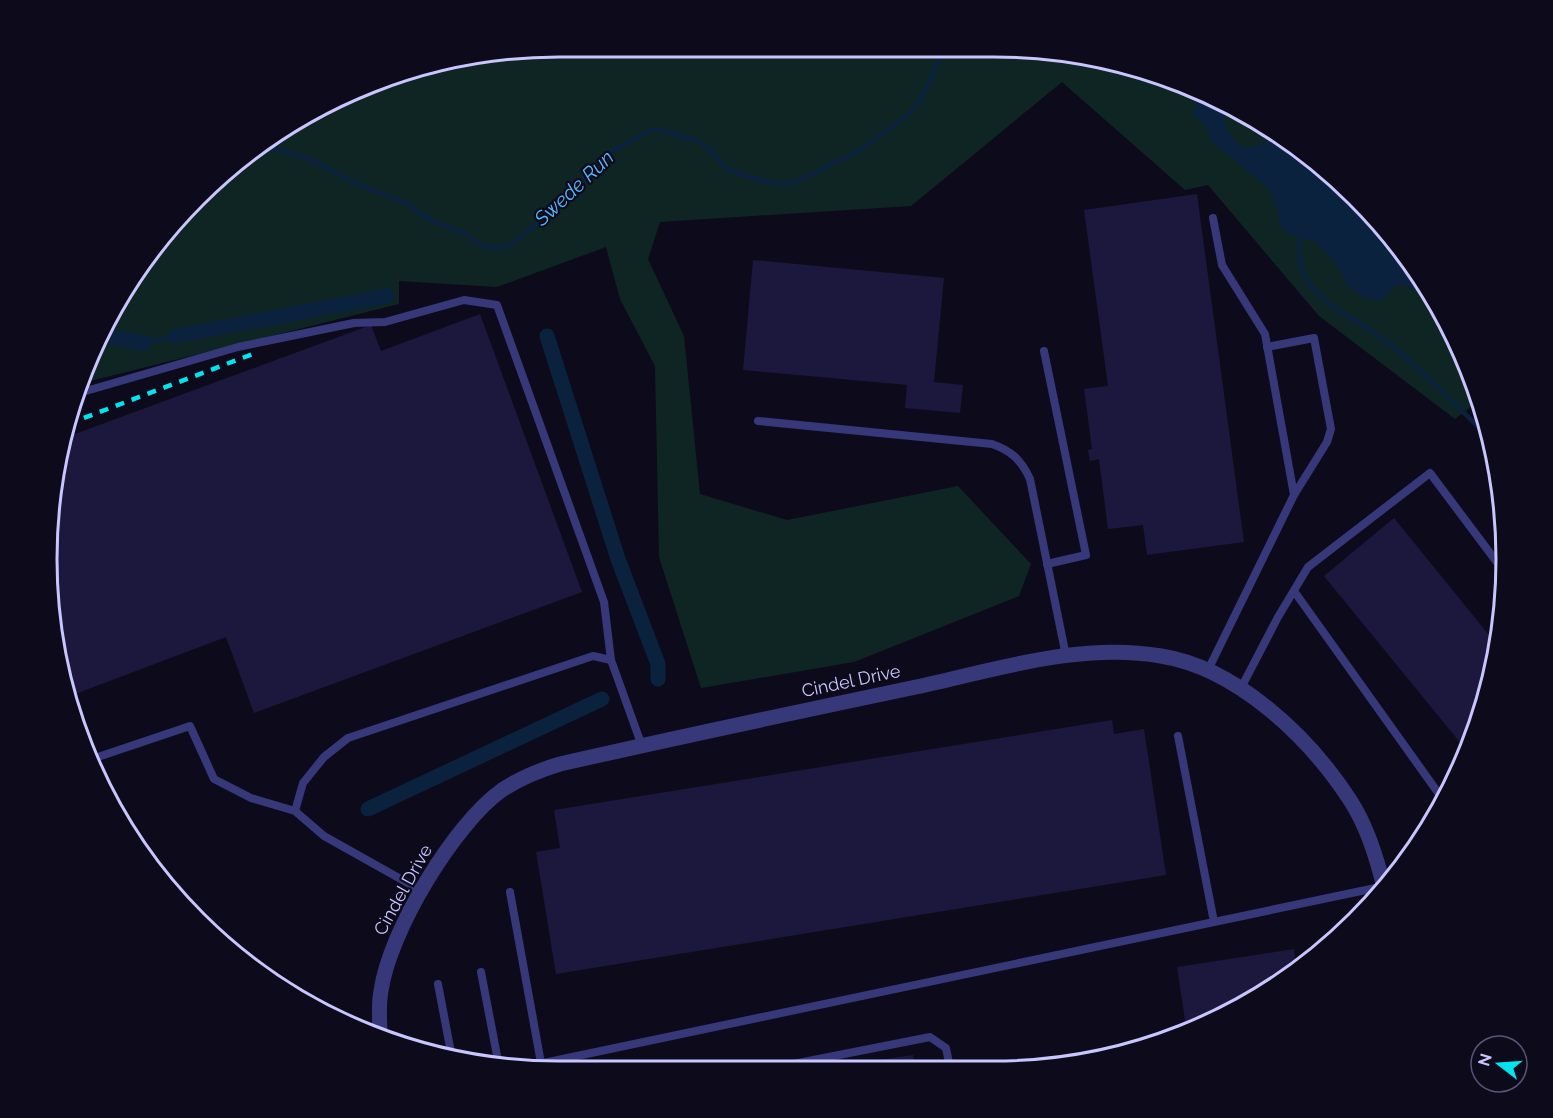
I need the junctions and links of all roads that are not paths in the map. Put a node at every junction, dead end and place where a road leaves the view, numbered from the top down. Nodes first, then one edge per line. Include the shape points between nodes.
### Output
1 (1213, 218) dead end
2 (1267, 347) junction
3 (1044, 351) dead end
4 (87, 391) edge
5 (758, 421) dead end
6 (1294, 495) junction
7 (1496, 561) edge
8 (1047, 564) junction
9 (1294, 591) junction
10 (1066, 656) junction
11 (611, 660) junction
12 (1208, 670) junction
13 (1241, 688) junction
14 (1178, 736) dead end
15 (642, 746) junction
16 (98, 757) edge
17 (1438, 793) edge
18 (295, 811) junction
19 (1382, 877) edge
20 (1371, 890) edge
21 (422, 891) junction
22 (510, 892) dead end
23 (1214, 922) junction
24 (480, 972) dead end
25 (438, 984) dead end
26 (380, 1028) edge
27 (450, 1049) edge
28 (498, 1057) edge
29 (541, 1060) edge
30 (552, 1061) edge
31 (808, 1061) edge
32 (949, 1061) edge

1 - 2 lane via 1222,265 1265,334
2 - 6 lane
2 - 6 lane via 1314,338 1330,429 1327,442
3 - 8 lane via 1086,555
4 - 11 lane via 238,347 354,323 386,322 464,300 497,305 604,602
5 - 8 lane via 993,444 1007,449 1022,462 1030,479
6 - 12 lane
7 - 9 lane via 1430,473 1308,567
8 - 10 lane
9 - 13 lane
9 - 17 lane
10 - 12 street, Cindel Drive via 1137,652
10 - 15 street, Cindel Drive
11 - 15 lane
11 - 18 lane via 593,656 348,738 303,783
12 - 13 street, Cindel Drive
13 - 19 street, Cindel Drive via 1298,737 1340,786 1363,824
14 - 23 lane
15 - 21 street, Cindel Drive via 540,770 503,789 471,818
16 - 18 lane via 190,726 214,779 251,798
18 - 21 lane via 324,836
20 - 23 lane
21 - 26 street, Cindel Drive via 386,969
22 - 29 lane
23 - 30 lane
24 - 28 lane
25 - 27 lane
31 - 32 lane via 930,1037 946,1048

